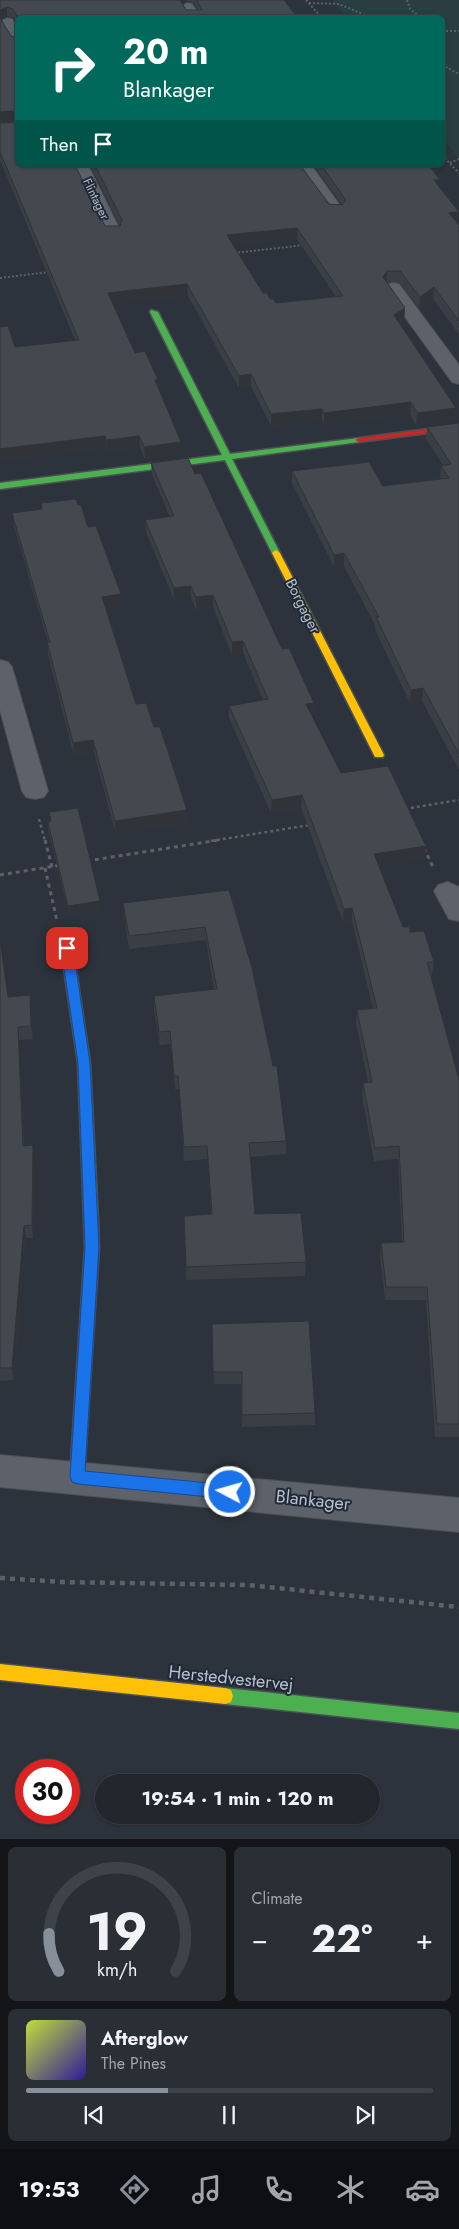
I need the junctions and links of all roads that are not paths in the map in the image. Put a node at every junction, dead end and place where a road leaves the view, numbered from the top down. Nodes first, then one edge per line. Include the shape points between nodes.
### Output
1 (7, 22) edge
2 (15, 37) edge
3 (81, 167) edge
4 (304, 167) edge
5 (336, 211) edge
6 (113, 232) edge
7 (393, 288) edge
8 (154, 312) dead end
9 (459, 378) edge
10 (459, 427) edge
11 (228, 456) junction
12 (0, 486) edge
13 (0, 668) edge
14 (379, 755) road end
15 (35, 791) road end
16 (67, 948) road end
17 (0, 1471) edge
18 (78, 1477) junction
19 (459, 1515) edge
20 (0, 1672) edge
21 (459, 1721) edge

1 - 2 street
3 - 6 street, Flintager
4 - 5 street
7 - 9 street
8 - 11 street, Borgager
10 - 11 street
11 - 12 street
11 - 14 street, Borgager
13 - 15 street
16 - 18 street via 84,1063 92,1247
17 - 18 street, Blankager
18 - 19 street, Blankager
20 - 21 street, Herstedvestervej

